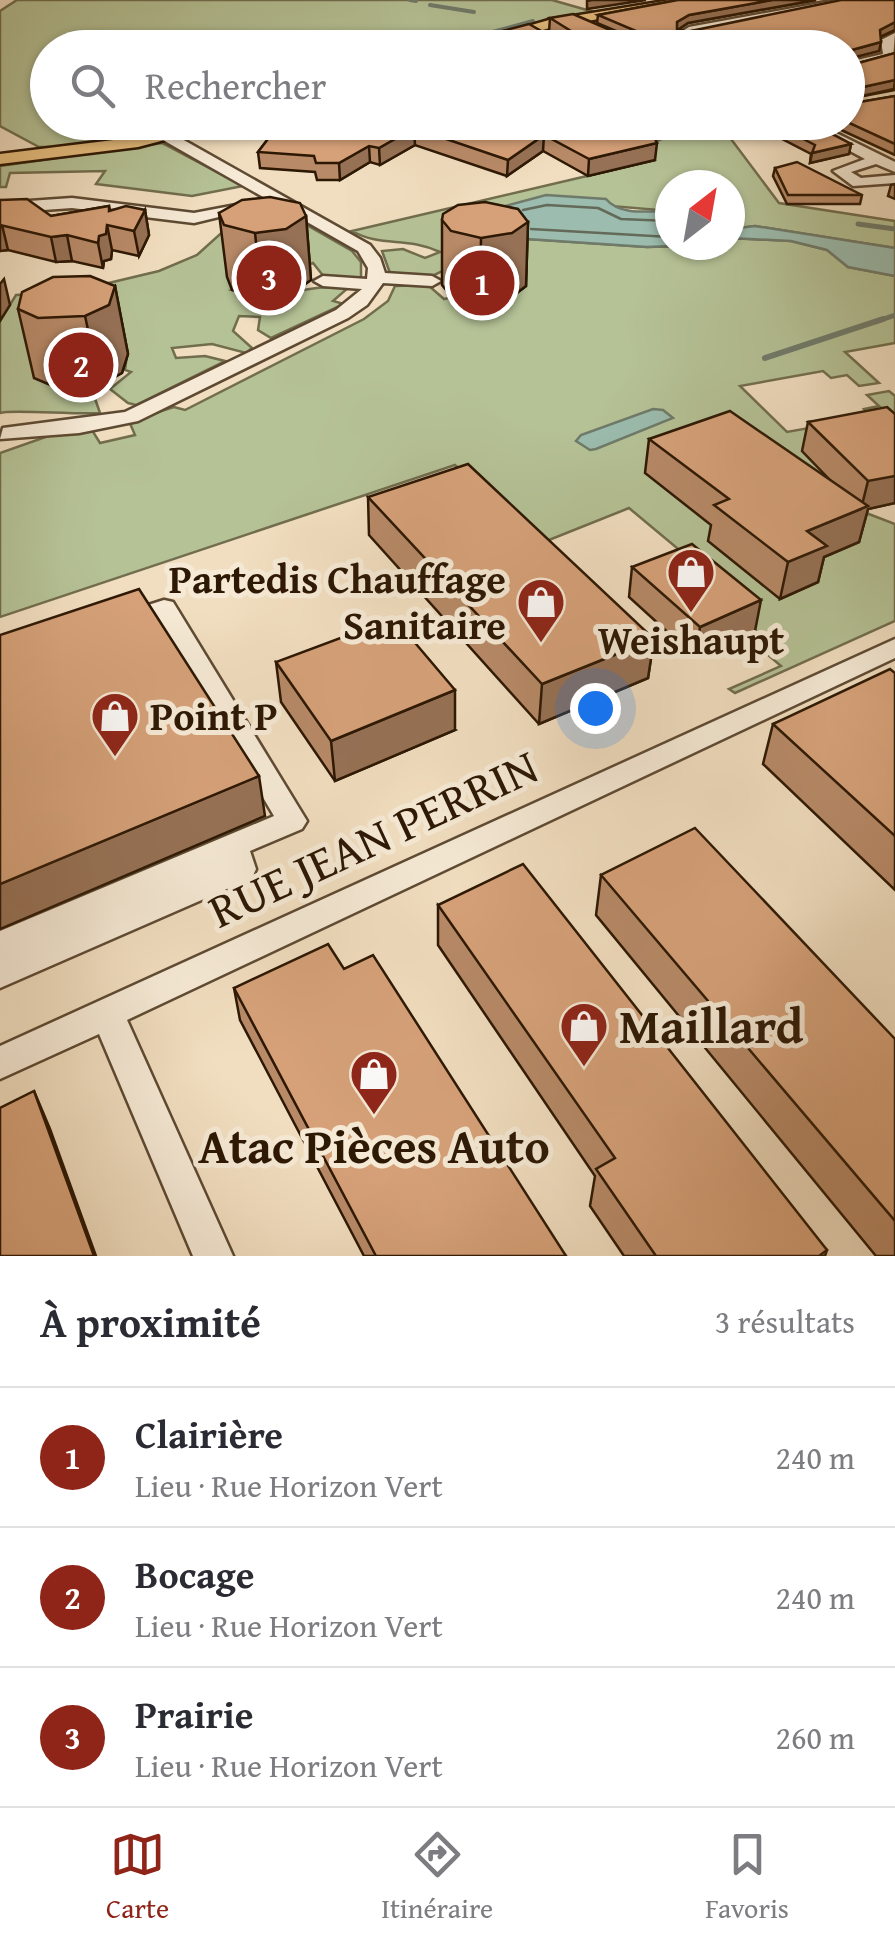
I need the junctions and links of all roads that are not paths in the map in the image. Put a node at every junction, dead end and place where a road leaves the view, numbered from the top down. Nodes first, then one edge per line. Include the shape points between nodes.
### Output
1 (695, 0) edge
2 (855, 0) edge
3 (762, 7) edge
4 (779, 14) junction
5 (573, 20) junction
6 (529, 29) joint
7 (525, 30) edge
8 (596, 30) edge
9 (689, 30) edge
10 (895, 36) edge
11 (865, 62) edge
12 (150, 140) edge
13 (173, 140) edge
14 (838, 140) edge
15 (0, 160) edge
16 (878, 160) junction
17 (895, 168) edge
18 (895, 179) edge
19 (281, 201) junction
20 (0, 208) edge
21 (324, 280) dead end
22 (432, 281) dead end
23 (376, 282) junction
24 (3, 434) dead end
25 (91, 632) edge
26 (895, 648) edge
27 (234, 847) junction
28 (0, 945) edge
29 (0, 974) edge
30 (108, 1015) junction
31 (0, 1063) edge
32 (213, 1256) edge

1 - 5 main road
2 - 4 street
3 - 4 street
4 - 9 street
5 - 6 main road
5 - 8 street
6 - 7 main road
10 - 11 street via 888,40 889,56
12 - 15 main road
13 - 19 street
14 - 16 street
16 - 17 street
16 - 18 street via 840,172 858,183
19 - 20 street via 194,218 72,203
19 - 23 street via 364,248 374,257
21 - 23 street
22 - 23 street
23 - 24 street via 342,314 144,412 79,428
25 - 27 street via 164,608 292,821
26 - 30 street, RUE JEAN PERRIN
27 - 28 street
27 - 29 street via 241,869
30 - 31 street, RUE JEAN PERRIN
30 - 32 street

